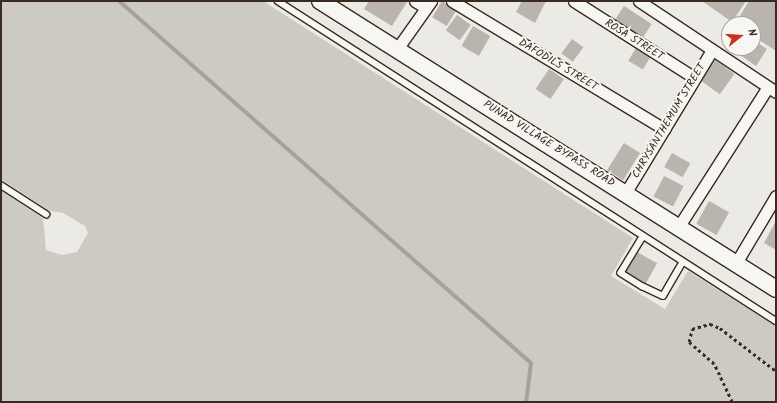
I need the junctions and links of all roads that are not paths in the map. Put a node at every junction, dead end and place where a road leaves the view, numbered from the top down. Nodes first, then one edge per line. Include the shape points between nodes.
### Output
1 (278, 1) edge
2 (320, 1) edge
3 (452, 1) edge
4 (574, 1) edge
5 (639, 1) edge
6 (424, 3) edge
7 (397, 49) junction
8 (712, 50) junction
9 (695, 78) junction
10 (772, 90) edge
11 (664, 129) junction
12 (1, 185) edge
13 (626, 192) junction
14 (776, 196) edge
15 (46, 214) dead end
16 (679, 226) junction
17 (643, 237) junction
18 (683, 262) junction
19 (736, 263) junction
20 (776, 289) edge
21 (776, 321) edge

1 - 17 lane
2 - 7 main road, PUNAD VILLAGE BYPASS ROAD
3 - 11 street, DAFODILS STREET
4 - 9 street, ROSA STREET
5 - 8 street
6 - 7 street
7 - 13 main road, PUNAD VILLAGE BYPASS ROAD
8 - 9 street, CHRYSANTHEMUM STREET
8 - 10 street
9 - 11 street, CHRYSANTHEMUM STREET
10 - 16 street
11 - 13 street, CHRYSANTHEMUM STREET
12 - 15 lane
13 - 16 main road, PUNAD VILLAGE BYPASS ROAD
14 - 19 street
16 - 19 main road, PUNAD VILLAGE BYPASS ROAD
17 - 18 lane
17 - 18 lane via 621,273 663,296
18 - 21 lane
19 - 20 main road, PUNAD VILLAGE BYPASS ROAD

